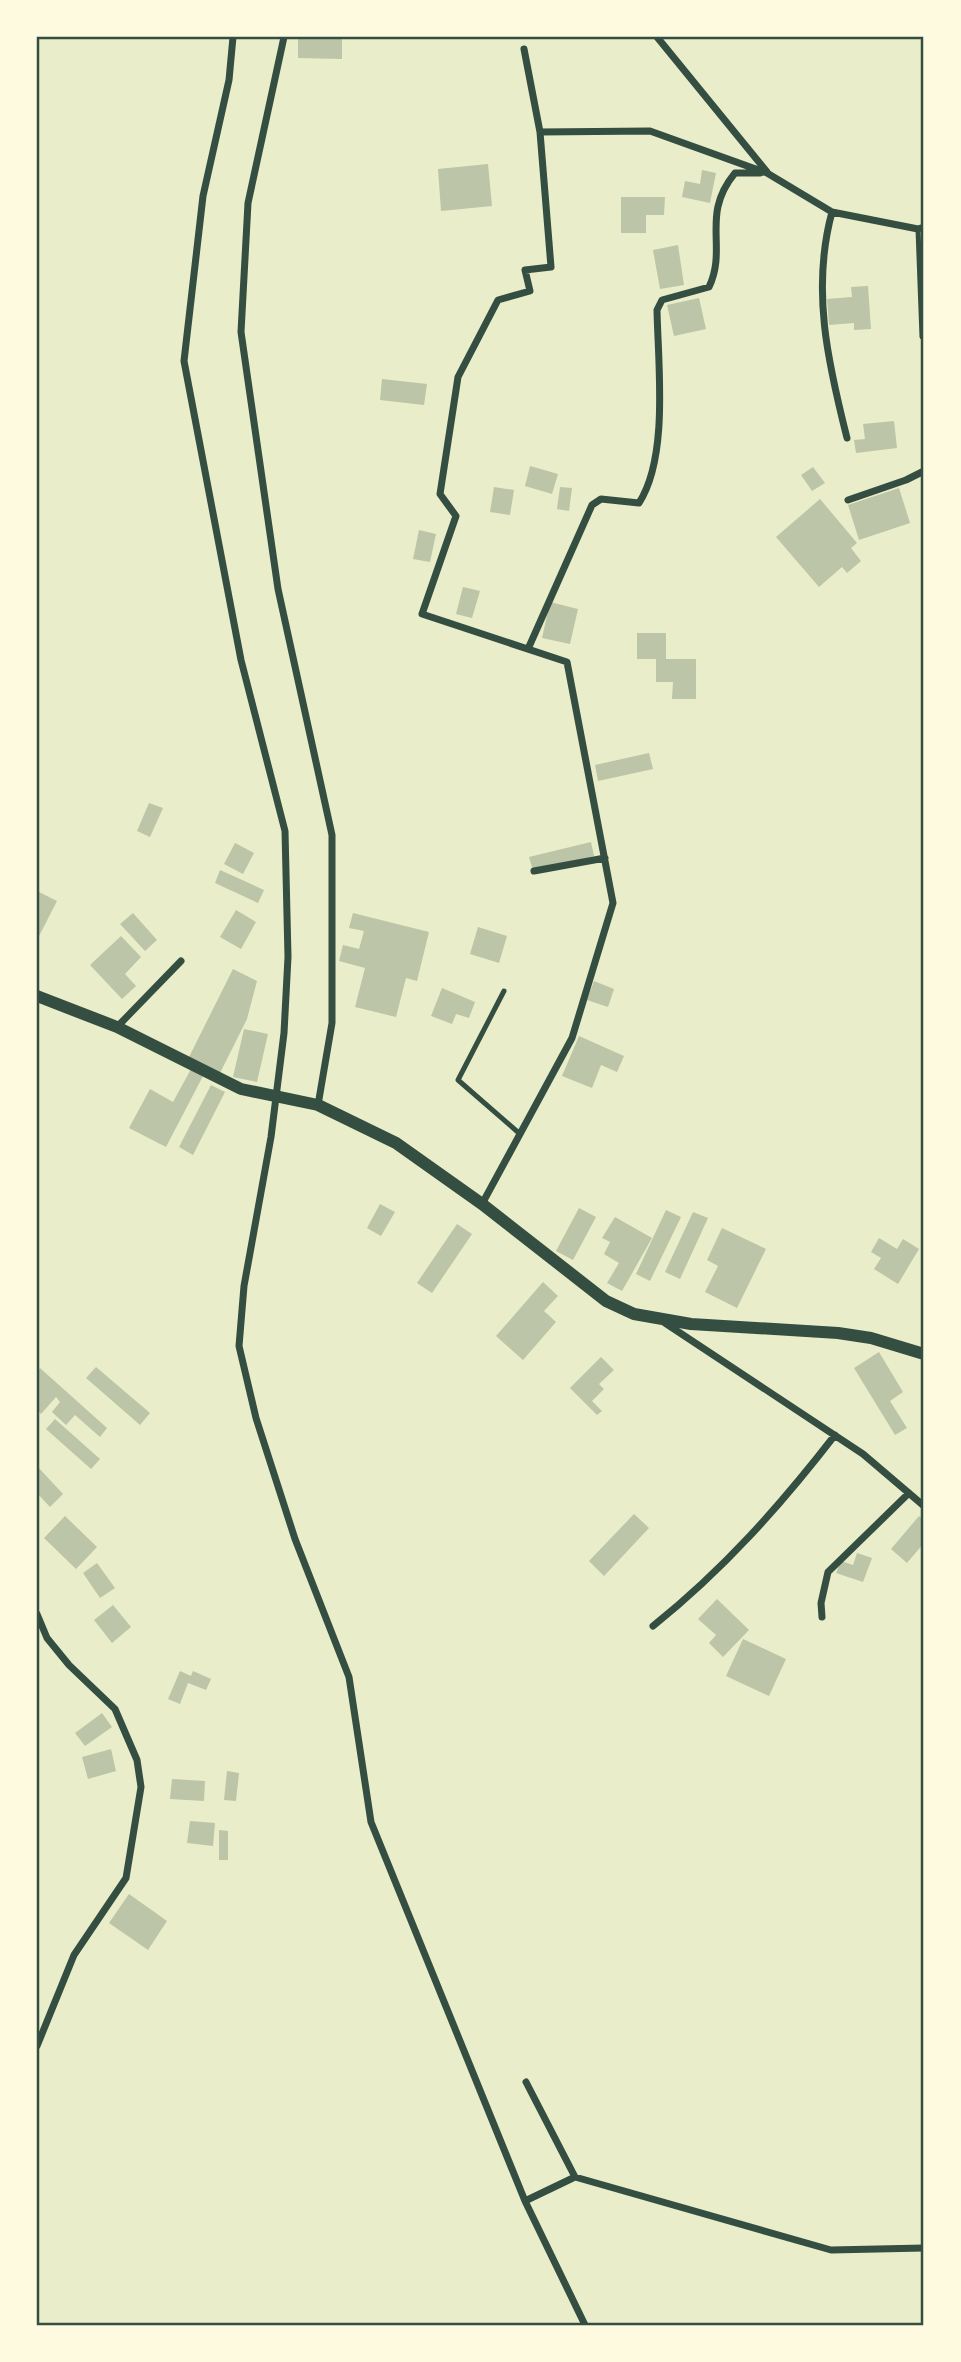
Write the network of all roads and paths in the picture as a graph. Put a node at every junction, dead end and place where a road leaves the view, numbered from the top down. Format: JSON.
{"nodes":[{"id":1,"x":233,"y":37,"type":"edge"},
{"id":2,"x":284,"y":37,"type":"edge"},
{"id":3,"x":657,"y":37,"type":"edge"},
{"id":4,"x":524,"y":49,"type":"dead end"},
{"id":5,"x":540,"y":132,"type":"junction"},
{"id":6,"x":767,"y":173,"type":"junction"},
{"id":7,"x":832,"y":212,"type":"junction"},
{"id":8,"x":921,"y":228,"type":"edge"},
{"id":9,"x":922,"y":337,"type":"dead end"},
{"id":10,"x":847,"y":438,"type":"dead end"},
{"id":11,"x":924,"y":471,"type":"edge"},
{"id":12,"x":848,"y":500,"type":"dead end"},
{"id":13,"x":528,"y":649,"type":"junction"},
{"id":14,"x":605,"y":858,"type":"junction"},
{"id":15,"x":534,"y":871,"type":"dead end"},
{"id":16,"x":181,"y":961,"type":"dead end"},
{"id":17,"x":504,"y":992,"type":"dead end"},
{"id":18,"x":37,"y":996,"type":"edge"},
{"id":19,"x":117,"y":1027,"type":"junction"},
{"id":20,"x":281,"y":1099,"type":"junction"},
{"id":21,"x":312,"y":1104,"type":"junction"},
{"id":22,"x":520,"y":1133,"type":"junction"},
{"id":23,"x":482,"y":1204,"type":"junction"},
{"id":24,"x":660,"y":1320,"type":"junction"},
{"id":25,"x":924,"y":1354,"type":"edge"},
{"id":26,"x":835,"y":1435,"type":"junction"},
{"id":27,"x":909,"y":1493,"type":"junction"},
{"id":28,"x":924,"y":1506,"type":"edge"},
{"id":29,"x":37,"y":1614,"type":"edge"},
{"id":30,"x":822,"y":1617,"type":"dead end"},
{"id":31,"x":653,"y":1626,"type":"dead end"},
{"id":32,"x":37,"y":2046,"type":"edge"},
{"id":33,"x":526,"y":2082,"type":"dead end"},
{"id":34,"x":575,"y":2177,"type":"junction"},
{"id":35,"x":525,"y":2201,"type":"junction"},
{"id":36,"x":924,"y":2248,"type":"edge"},
{"id":37,"x":585,"y":2325,"type":"edge"}],
"edges":[{"from":1,"to":20,"type":"street"},
{"from":2,"to":21,"type":"street"},
{"from":3,"to":6,"type":"street"},
{"from":4,"to":5,"type":"street"},
{"from":5,"to":6,"type":"street"},
{"from":5,"to":13,"type":"street"},
{"from":6,"to":7,"type":"street"},
{"from":6,"to":13,"type":"street"},
{"from":7,"to":8,"type":"street"},
{"from":7,"to":10,"type":"street"},
{"from":8,"to":9,"type":"lane"},
{"from":11,"to":12,"type":"street"},
{"from":13,"to":14,"type":"street"},
{"from":14,"to":15,"type":"street"},
{"from":14,"to":22,"type":"street"},
{"from":16,"to":19,"type":"street"},
{"from":17,"to":22,"type":"lane"},
{"from":18,"to":19,"type":"street"},
{"from":19,"to":20,"type":"street"},
{"from":20,"to":21,"type":"street"},
{"from":20,"to":35,"type":"street"},
{"from":21,"to":23,"type":"street"},
{"from":22,"to":23,"type":"street"},
{"from":23,"to":24,"type":"street"},
{"from":24,"to":25,"type":"street"},
{"from":24,"to":26,"type":"street"},
{"from":26,"to":27,"type":"street"},
{"from":26,"to":31,"type":"street"},
{"from":27,"to":28,"type":"street"},
{"from":27,"to":30,"type":"street"},
{"from":29,"to":32,"type":"street"},
{"from":33,"to":34,"type":"street"},
{"from":34,"to":35,"type":"street"},
{"from":34,"to":36,"type":"street"},
{"from":35,"to":37,"type":"street"}]}
